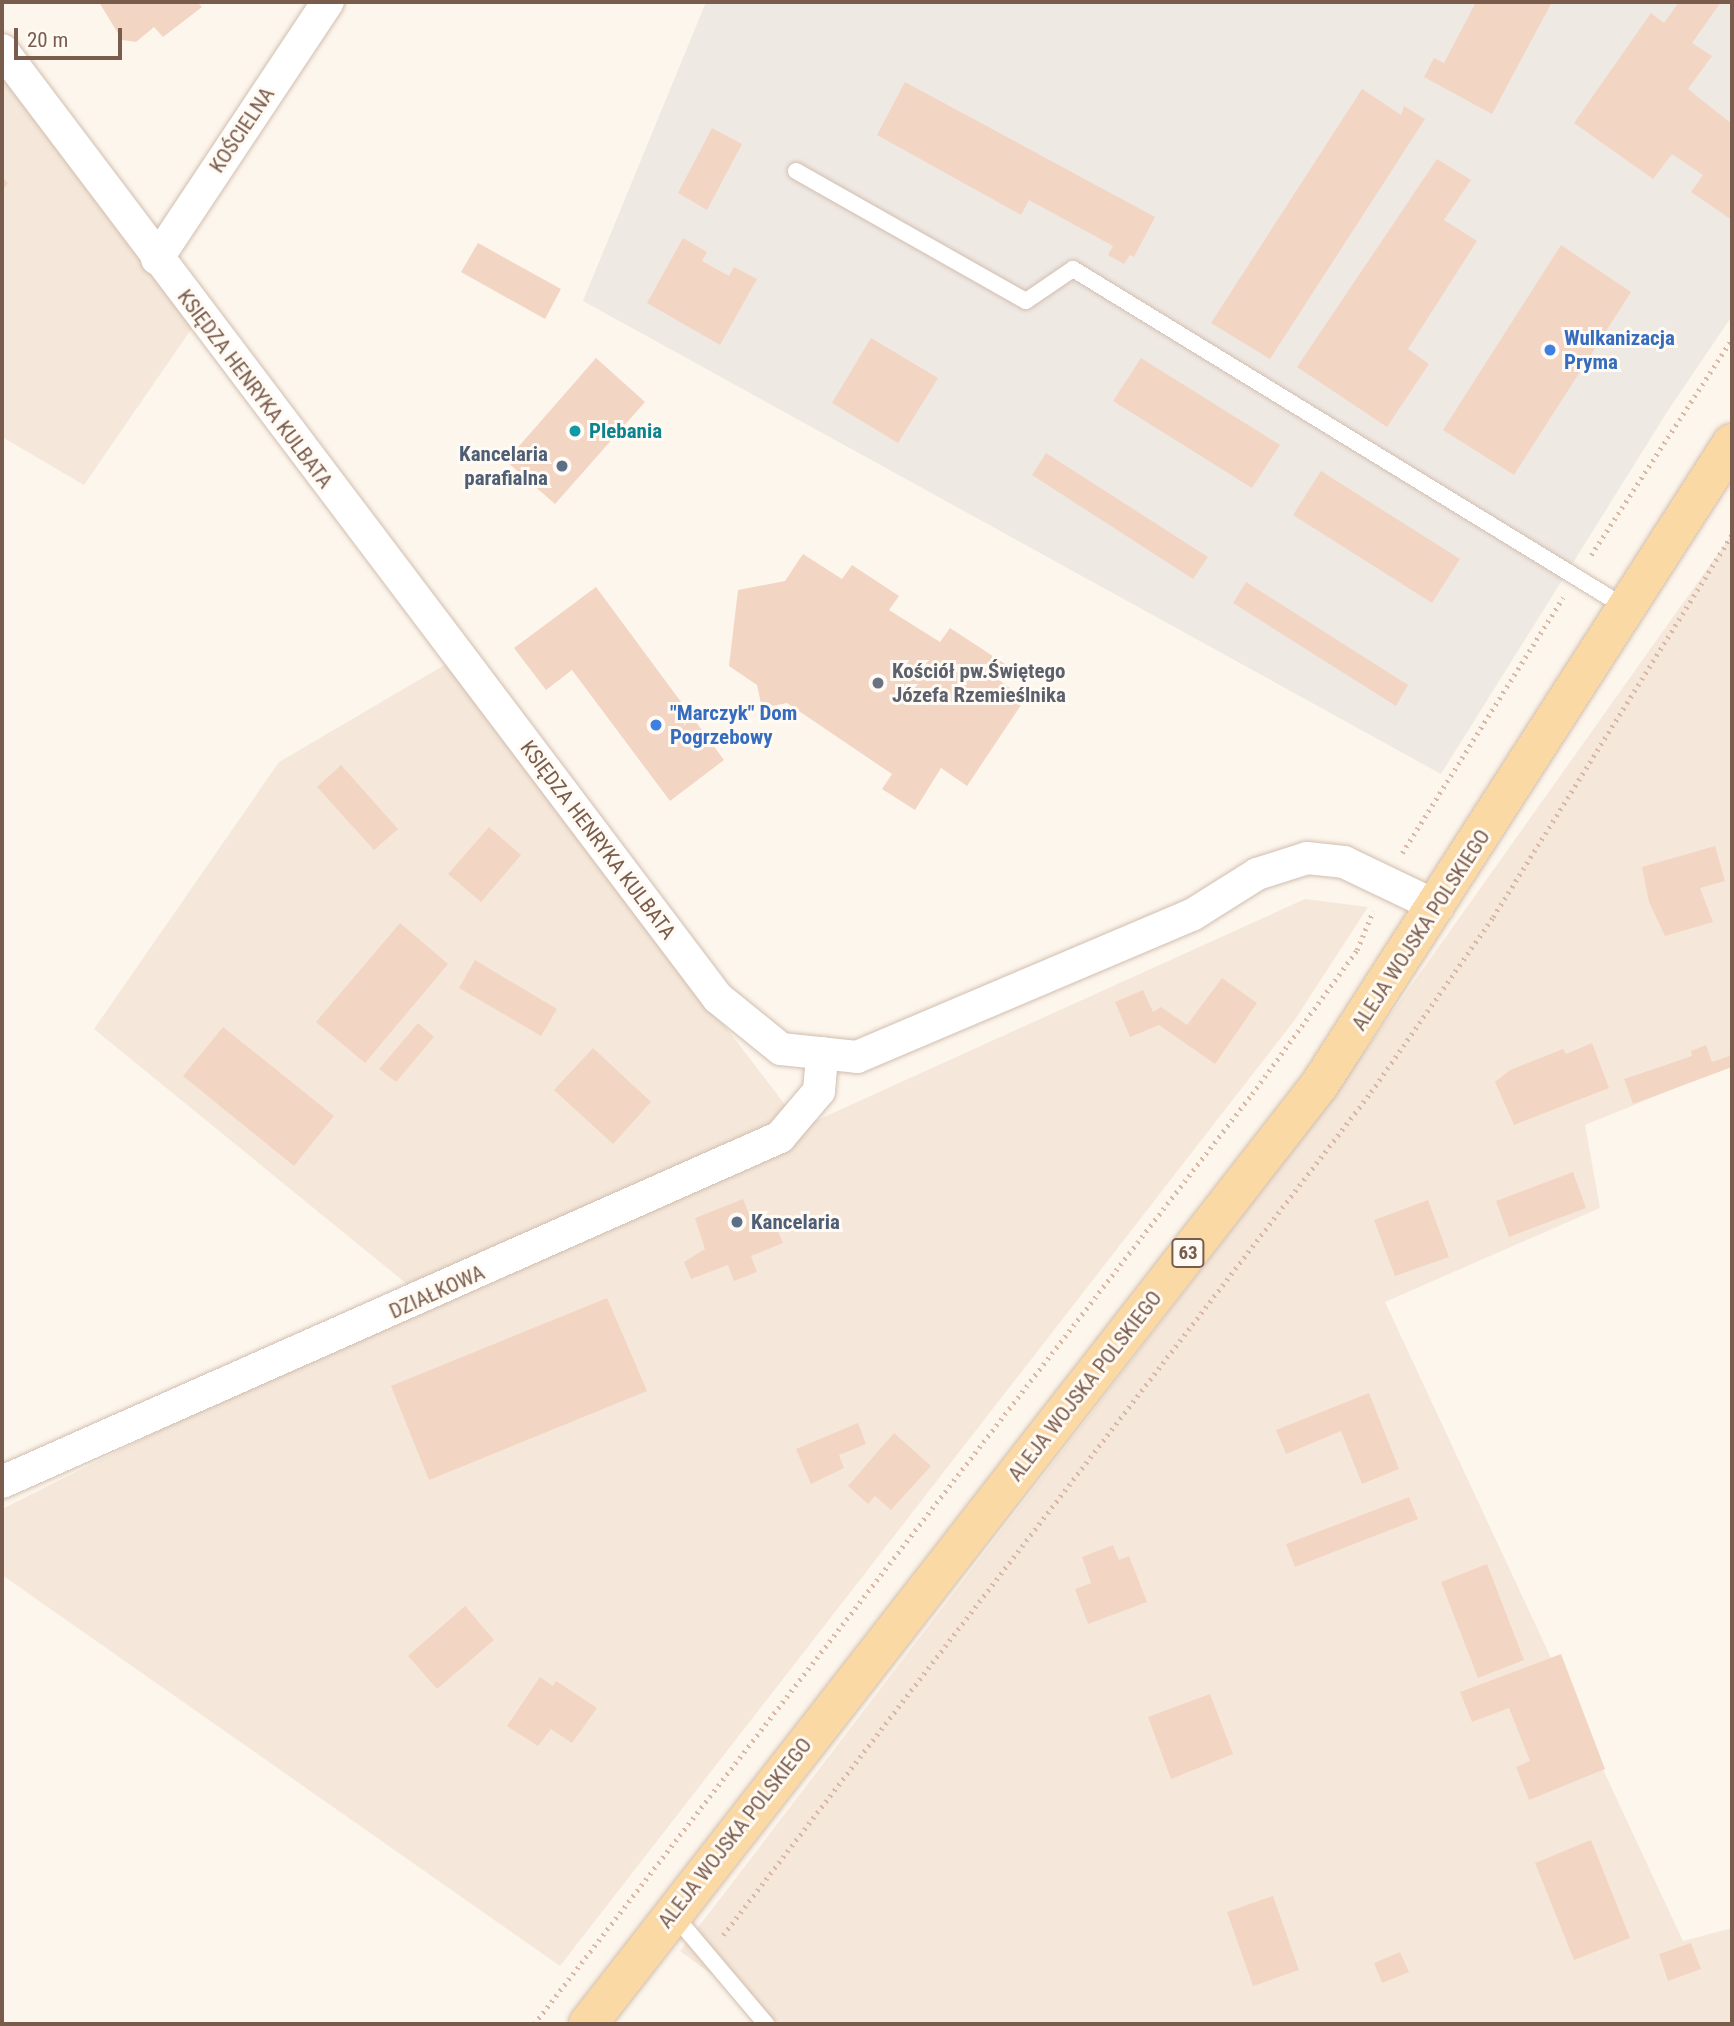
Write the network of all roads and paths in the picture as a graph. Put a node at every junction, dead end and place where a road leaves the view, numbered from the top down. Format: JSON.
{"nodes":[{"id":1,"x":328,"y":2,"type":"edge"},
{"id":2,"x":2,"y":50,"type":"edge"},
{"id":3,"x":796,"y":171,"type":"dead end"},
{"id":4,"x":157,"y":259,"type":"junction"},
{"id":5,"x":1732,"y":339,"type":"edge"},
{"id":6,"x":1732,"y":443,"type":"edge"},
{"id":7,"x":1732,"y":534,"type":"edge"},
{"id":8,"x":1577,"y":576,"type":"junction"},
{"id":9,"x":1625,"y":607,"type":"junction"},
{"id":10,"x":1386,"y":879,"type":"junction"},
{"id":11,"x":1438,"y":907,"type":"junction"},
{"id":12,"x":822,"y":1053,"type":"junction"},
{"id":13,"x":2,"y":1482,"type":"edge"},
{"id":14,"x":673,"y":1913,"type":"junction"},
{"id":15,"x":708,"y":1955,"type":"junction"},
{"id":16,"x":534,"y":2024,"type":"edge"},
{"id":17,"x":588,"y":2024,"type":"edge"},
{"id":18,"x":766,"y":2024,"type":"edge"}],
"edges":[{"from":1,"to":4,"type":"street","name":"KOŚCIELNA"},
{"from":2,"to":4,"type":"street","name":"KSIĘDZA HENRYKA KULBATA"},
{"from":3,"to":8,"type":"lane"},
{"from":4,"to":12,"type":"street","name":"KSIĘDZA HENRYKA KULBATA"},
{"from":5,"to":8,"type":"path"},
{"from":6,"to":9,"type":"main road","name":"ALEJA WOJSKA POLSKIEGO","number":"63"},
{"from":7,"to":15,"type":"path"},
{"from":8,"to":9,"type":"lane"},
{"from":8,"to":10,"type":"path"},
{"from":9,"to":11,"type":"main road","name":"ALEJA WOJSKA POLSKIEGO","number":"63"},
{"from":10,"to":11,"type":"street","name":"KSIĘDZA HENRYKA KULBATA"},
{"from":10,"to":12,"type":"street","name":"KSIĘDZA HENRYKA KULBATA"},
{"from":10,"to":16,"type":"path"},
{"from":11,"to":14,"type":"main road","name":"ALEJA WOJSKA POLSKIEGO","number":"63"},
{"from":12,"to":13,"type":"street","name":"DZIAŁKOWA"},
{"from":14,"to":15,"type":"lane"},
{"from":14,"to":17,"type":"main road","name":"ALEJA WOJSKA POLSKIEGO","number":"63"},
{"from":15,"to":18,"type":"lane"}]}
